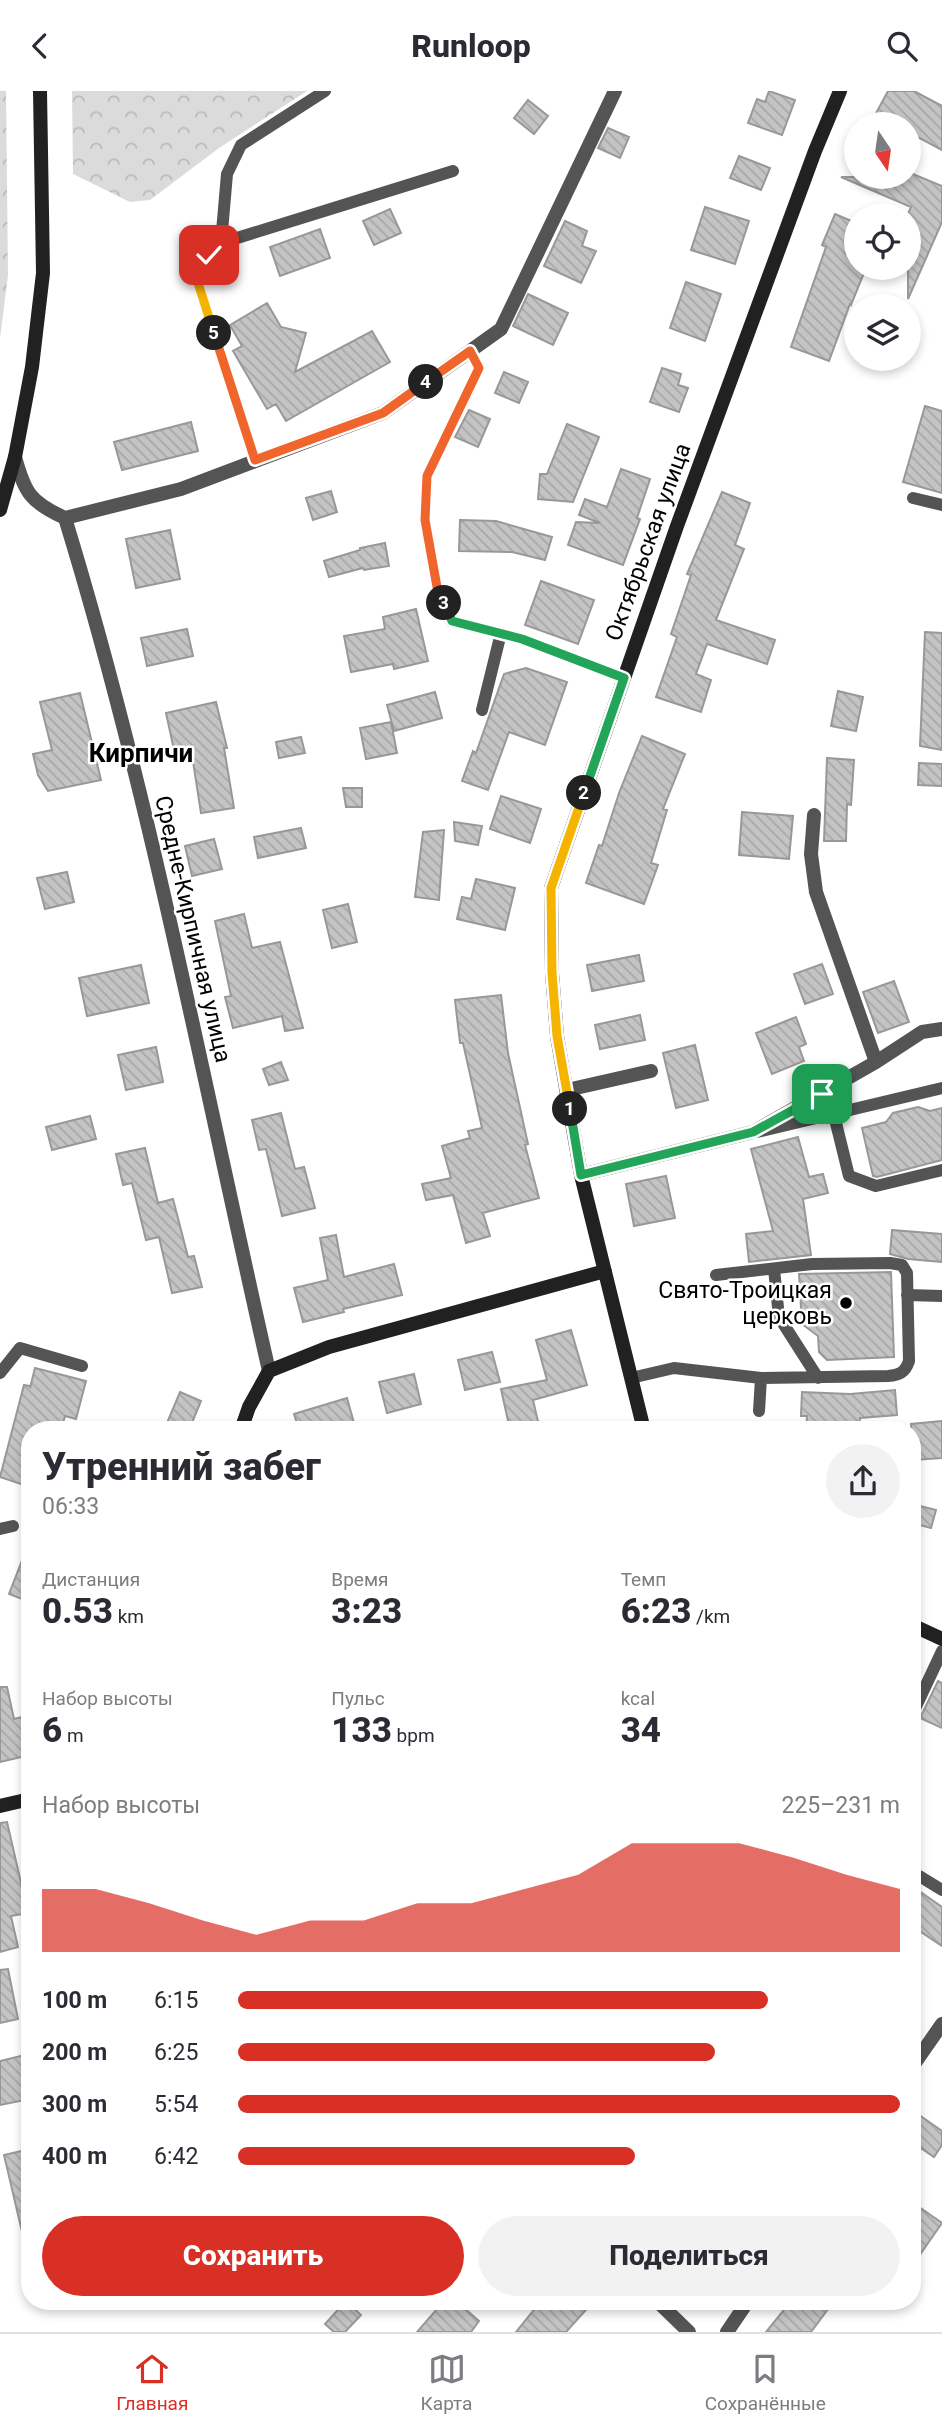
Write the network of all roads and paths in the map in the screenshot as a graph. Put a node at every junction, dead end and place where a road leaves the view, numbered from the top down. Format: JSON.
{"nodes":[{"id":1,"x":40,"y":91,"type":"edge"},
{"id":2,"x":325,"y":91,"type":"edge"},
{"id":3,"x":615,"y":91,"type":"edge"},
{"id":4,"x":840,"y":91,"type":"edge"},
{"id":5,"x":453,"y":171,"type":"dead end"},
{"id":6,"x":221,"y":243,"type":"junction"},
{"id":7,"x":470,"y":351,"type":"junction"},
{"id":8,"x":15,"y":457,"type":"junction"},
{"id":9,"x":255,"y":460,"type":"junction"},
{"id":10,"x":913,"y":498,"type":"dead end"},
{"id":11,"x":942,"y":505,"type":"edge"},
{"id":12,"x":0,"y":510,"type":"edge"},
{"id":13,"x":65,"y":518,"type":"junction"},
{"id":14,"x":501,"y":633,"type":"junction"},
{"id":15,"x":624,"y":678,"type":"junction"},
{"id":16,"x":482,"y":710,"type":"dead end"},
{"id":17,"x":814,"y":815,"type":"dead end"},
{"id":18,"x":942,"y":1029,"type":"edge"},
{"id":19,"x":876,"y":1062,"type":"junction"},
{"id":20,"x":651,"y":1071,"type":"dead end"},
{"id":21,"x":942,"y":1088,"type":"edge"},
{"id":22,"x":567,"y":1090,"type":"junction"},
{"id":23,"x":834,"y":1115,"type":"junction"},
{"id":24,"x":753,"y":1132,"type":"junction"},
{"id":25,"x":942,"y":1170,"type":"edge"},
{"id":26,"x":581,"y":1175,"type":"junction"},
{"id":27,"x":774,"y":1269,"type":"junction"},
{"id":28,"x":605,"y":1271,"type":"junction"},
{"id":29,"x":716,"y":1275,"type":"dead end"},
{"id":30,"x":907,"y":1295,"type":"junction"},
{"id":31,"x":942,"y":1296,"type":"edge"},
{"id":32,"x":82,"y":1366,"type":"dead end"},
{"id":33,"x":270,"y":1371,"type":"junction"},
{"id":34,"x":0,"y":1373,"type":"edge"},
{"id":35,"x":631,"y":1378,"type":"junction"},
{"id":36,"x":761,"y":1378,"type":"junction"},
{"id":37,"x":818,"y":1378,"type":"junction"},
{"id":38,"x":759,"y":1411,"type":"dead end"},
{"id":39,"x":244,"y":1421,"type":"edge"},
{"id":40,"x":642,"y":1421,"type":"edge"},
{"id":41,"x":921,"y":1629,"type":"edge"},
{"id":42,"x":942,"y":1639,"type":"edge"},
{"id":43,"x":942,"y":1651,"type":"edge"},
{"id":44,"x":921,"y":1696,"type":"edge"},
{"id":45,"x":21,"y":1802,"type":"edge"},
{"id":46,"x":0,"y":1806,"type":"edge"},
{"id":47,"x":921,"y":1877,"type":"edge"},
{"id":48,"x":942,"y":1890,"type":"edge"},
{"id":49,"x":942,"y":2024,"type":"edge"},
{"id":50,"x":921,"y":2054,"type":"edge"},
{"id":51,"x":666,"y":2310,"type":"edge"},
{"id":52,"x":742,"y":2310,"type":"edge"},
{"id":53,"x":689,"y":2332,"type":"edge"},
{"id":54,"x":727,"y":2332,"type":"edge"}],
"edges":[{"from":1,"to":8,"type":"street"},
{"from":2,"to":6,"type":"lane"},
{"from":3,"to":7,"type":"street"},
{"from":4,"to":15,"type":"street","name":"Октябрьская улица"},
{"from":5,"to":6,"type":"lane"},
{"from":6,"to":9,"type":"lane"},
{"from":7,"to":9,"type":"street"},
{"from":7,"to":14,"type":"lane"},
{"from":8,"to":12,"type":"street"},
{"from":8,"to":13,"type":"street"},
{"from":9,"to":13,"type":"street"},
{"from":10,"to":11,"type":"lane"},
{"from":13,"to":33,"type":"street","name":"Средне-Кирпичная улица"},
{"from":14,"to":15,"type":"lane"},
{"from":14,"to":16,"type":"lane"},
{"from":15,"to":22,"type":"street","name":"Октябрьская улица"},
{"from":17,"to":19,"type":"street"},
{"from":18,"to":19,"type":"street"},
{"from":19,"to":24,"type":"street"},
{"from":20,"to":22,"type":"street"},
{"from":21,"to":23,"type":"lane"},
{"from":22,"to":26,"type":"street","name":"Октябрьская улица"},
{"from":23,"to":24,"type":"lane"},
{"from":23,"to":25,"type":"lane"},
{"from":24,"to":26,"type":"street"},
{"from":26,"to":28,"type":"street","name":"Октябрьская улица"},
{"from":27,"to":29,"type":"lane"},
{"from":27,"to":30,"type":"lane"},
{"from":27,"to":37,"type":"lane"},
{"from":28,"to":33,"type":"street"},
{"from":28,"to":35,"type":"street","name":"Октябрьская улица"},
{"from":30,"to":31,"type":"lane"},
{"from":30,"to":37,"type":"lane"},
{"from":32,"to":34,"type":"lane"},
{"from":33,"to":39,"type":"street"},
{"from":35,"to":36,"type":"lane"},
{"from":35,"to":40,"type":"street","name":"Октябрьская улица"},
{"from":36,"to":37,"type":"lane"},
{"from":36,"to":38,"type":"lane"},
{"from":41,"to":42,"type":"street"},
{"from":43,"to":44,"type":"lane"},
{"from":45,"to":46,"type":"street"},
{"from":47,"to":48,"type":"lane"},
{"from":49,"to":50,"type":"street"},
{"from":51,"to":53,"type":"street"},
{"from":52,"to":54,"type":"street"}]}
